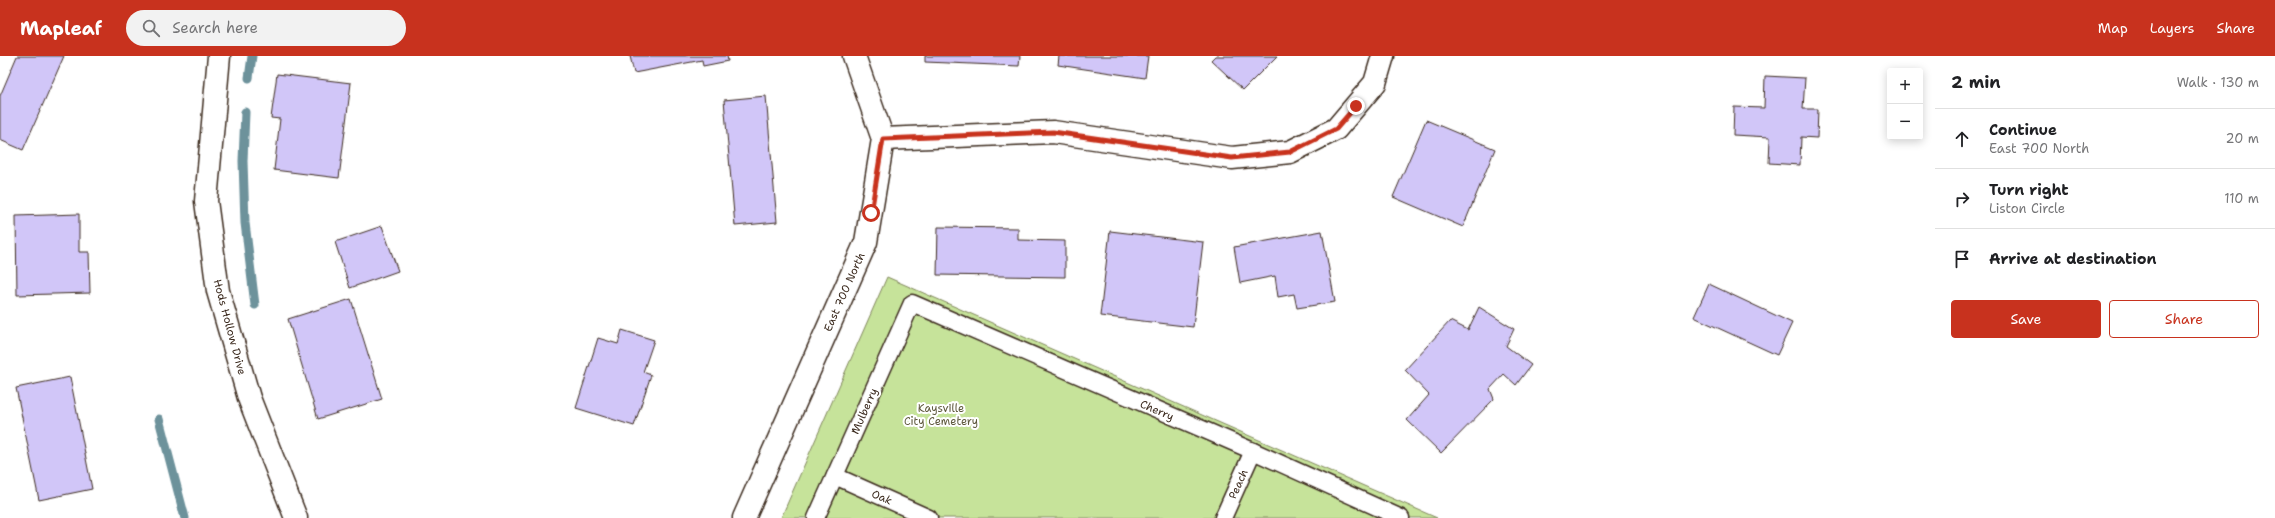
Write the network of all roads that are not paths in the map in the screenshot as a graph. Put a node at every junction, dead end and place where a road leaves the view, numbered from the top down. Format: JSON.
{"nodes":[{"id":1,"x":219,"y":56,"type":"edge"},
{"id":2,"x":854,"y":56,"type":"edge"},
{"id":3,"x":1383,"y":56,"type":"edge"},
{"id":4,"x":883,"y":139,"type":"junction"},
{"id":5,"x":912,"y":303,"type":"joint"},
{"id":6,"x":1253,"y":451,"type":"junction"},
{"id":7,"x":835,"y":476,"type":"junction"},
{"id":8,"x":296,"y":518,"type":"edge"},
{"id":9,"x":744,"y":518,"type":"edge"},
{"id":10,"x":816,"y":518,"type":"edge"},
{"id":11,"x":929,"y":518,"type":"edge"},
{"id":12,"x":1223,"y":518,"type":"edge"},
{"id":13,"x":1401,"y":518,"type":"edge"}],
"edges":[{"from":1,"to":8,"type":"street","name":"Hods Hollow Drive"},
{"from":2,"to":4,"type":"street","name":"East 700 North"},
{"from":3,"to":4,"type":"street"},
{"from":4,"to":9,"type":"street","name":"East 700 North"},
{"from":5,"to":6,"type":"lane","name":"Cherry"},
{"from":5,"to":7,"type":"lane","name":"Mulberry"},
{"from":6,"to":12,"type":"lane","name":"Peach"},
{"from":6,"to":13,"type":"lane","name":"Cherry"},
{"from":7,"to":10,"type":"lane","name":"Mulberry"},
{"from":7,"to":11,"type":"lane","name":"Oak"}]}
